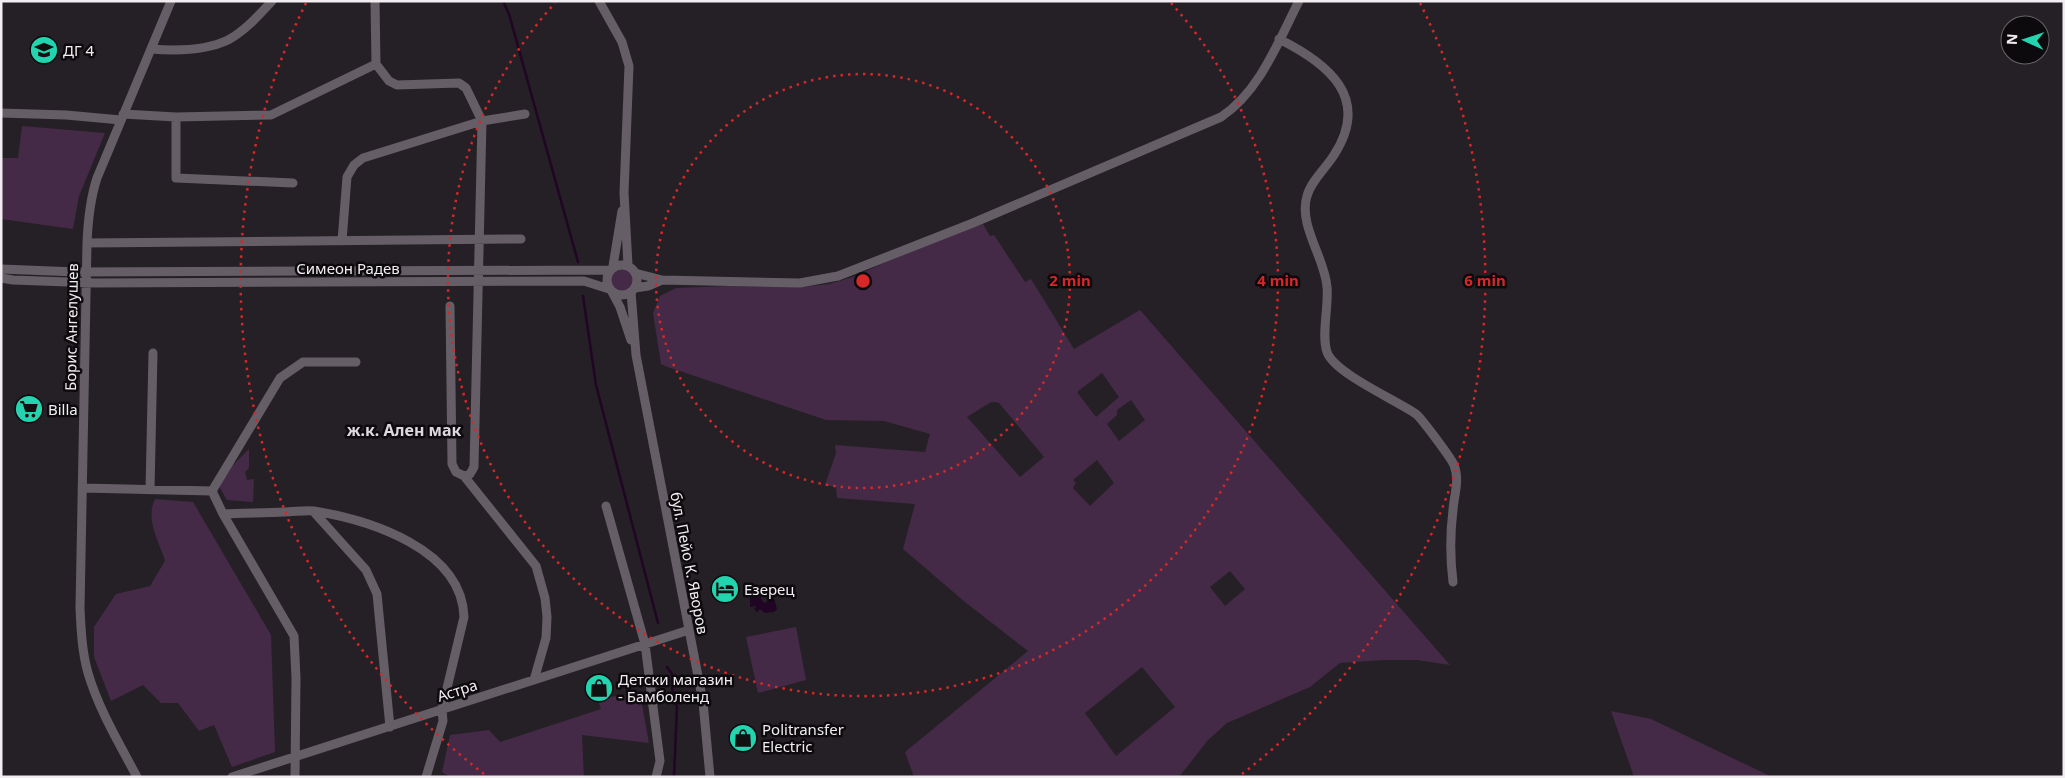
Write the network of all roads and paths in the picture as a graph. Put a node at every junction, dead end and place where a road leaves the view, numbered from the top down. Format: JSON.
{"nodes":[{"id":1,"x":171,"y":1,"type":"edge"},
{"id":2,"x":272,"y":1,"type":"edge"},
{"id":3,"x":375,"y":1,"type":"edge"},
{"id":4,"x":599,"y":1,"type":"edge"},
{"id":5,"x":1299,"y":1,"type":"edge"},
{"id":6,"x":1279,"y":39,"type":"junction"},
{"id":7,"x":151,"y":49,"type":"junction"},
{"id":8,"x":376,"y":64,"type":"junction"},
{"id":9,"x":1,"y":113,"type":"edge"},
{"id":10,"x":525,"y":114,"type":"dead end"},
{"id":11,"x":122,"y":117,"type":"junction"},
{"id":12,"x":176,"y":117,"type":"junction"},
{"id":13,"x":482,"y":121,"type":"junction"},
{"id":14,"x":293,"y":183,"type":"dead end"},
{"id":15,"x":624,"y":193,"type":"junction"},
{"id":16,"x":521,"y":239,"type":"dead end"},
{"id":17,"x":478,"y":240,"type":"junction"},
{"id":18,"x":342,"y":241,"type":"junction"},
{"id":19,"x":87,"y":243,"type":"junction"},
{"id":20,"x":628,"y":265,"type":"junction"},
{"id":21,"x":611,"y":268,"type":"junction"},
{"id":22,"x":1,"y":269,"type":"edge"},
{"id":23,"x":478,"y":271,"type":"junction"},
{"id":24,"x":86,"y":272,"type":"junction"},
{"id":25,"x":636,"y":273,"type":"junction"},
{"id":26,"x":1,"y":278,"type":"edge"},
{"id":27,"x":662,"y":280,"type":"junction"},
{"id":28,"x":478,"y":281,"type":"junction"},
{"id":29,"x":86,"y":283,"type":"junction"},
{"id":30,"x":610,"y":290,"type":"junction"},
{"id":31,"x":633,"y":290,"type":"junction"},
{"id":32,"x":450,"y":306,"type":"dead end"},
{"id":33,"x":153,"y":353,"type":"dead end"},
{"id":34,"x":636,"y":355,"type":"junction"},
{"id":35,"x":356,"y":362,"type":"dead end"},
{"id":36,"x":464,"y":476,"type":"junction"},
{"id":37,"x":82,"y":488,"type":"junction"},
{"id":38,"x":150,"y":490,"type":"junction"},
{"id":39,"x":212,"y":491,"type":"junction"},
{"id":40,"x":606,"y":506,"type":"dead end"},
{"id":41,"x":313,"y":511,"type":"junction"},
{"id":42,"x":223,"y":514,"type":"junction"},
{"id":43,"x":1453,"y":582,"type":"dead end"},
{"id":44,"x":689,"y":630,"type":"junction"},
{"id":45,"x":644,"y":644,"type":"junction"},
{"id":46,"x":534,"y":680,"type":"junction"},
{"id":47,"x":442,"y":710,"type":"junction"},
{"id":48,"x":390,"y":727,"type":"junction"},
{"id":49,"x":295,"y":756,"type":"junction"},
{"id":50,"x":137,"y":777,"type":"edge"},
{"id":51,"x":232,"y":777,"type":"edge"},
{"id":52,"x":295,"y":777,"type":"edge"},
{"id":53,"x":426,"y":777,"type":"edge"},
{"id":54,"x":656,"y":777,"type":"edge"},
{"id":55,"x":710,"y":777,"type":"edge"}],
"edges":[{"from":1,"to":7,"type":"street","name":"Борис Ангелушев"},
{"from":2,"to":7,"type":"street"},
{"from":3,"to":8,"type":"street"},
{"from":4,"to":15,"type":"street"},
{"from":5,"to":6,"type":"street"},
{"from":6,"to":27,"type":"street"},
{"from":6,"to":43,"type":"street"},
{"from":7,"to":11,"type":"street","name":"Борис Ангелушев"},
{"from":8,"to":12,"type":"street"},
{"from":8,"to":13,"type":"street"},
{"from":9,"to":11,"type":"street"},
{"from":10,"to":13,"type":"street"},
{"from":11,"to":12,"type":"street"},
{"from":11,"to":19,"type":"street","name":"Борис Ангелушев"},
{"from":12,"to":14,"type":"street"},
{"from":13,"to":17,"type":"street"},
{"from":13,"to":18,"type":"street"},
{"from":15,"to":20,"type":"street"},
{"from":15,"to":21,"type":"street"},
{"from":16,"to":17,"type":"street"},
{"from":17,"to":18,"type":"street"},
{"from":17,"to":23,"type":"street"},
{"from":18,"to":19,"type":"street"},
{"from":19,"to":24,"type":"street","name":"Борис Ангелушев"},
{"from":20,"to":21,"type":"street"},
{"from":20,"to":25,"type":"street"},
{"from":21,"to":23,"type":"street","name":"Симеон Радев"},
{"from":21,"to":30,"type":"street"},
{"from":22,"to":24,"type":"street","name":"Симеон Радев"},
{"from":23,"to":24,"type":"street","name":"Симеон Радев"},
{"from":23,"to":28,"type":"street"},
{"from":24,"to":29,"type":"street","name":"Борис Ангелушев"},
{"from":25,"to":27,"type":"street"},
{"from":25,"to":31,"type":"street"},
{"from":26,"to":29,"type":"street","name":"Симеон Радев"},
{"from":27,"to":31,"type":"street"},
{"from":28,"to":29,"type":"street","name":"Симеон Радев"},
{"from":28,"to":30,"type":"street","name":"Симеон Радев"},
{"from":28,"to":36,"type":"street"},
{"from":29,"to":37,"type":"street","name":"Борис Ангелушев"},
{"from":30,"to":31,"type":"street"},
{"from":30,"to":34,"type":"street","name":"бул. Пейо К. Яворов"},
{"from":31,"to":34,"type":"street","name":"бул. Пейо К. Яворов"},
{"from":32,"to":36,"type":"street"},
{"from":33,"to":38,"type":"street"},
{"from":34,"to":44,"type":"street","name":"бул. Пейо К. Яворов"},
{"from":35,"to":39,"type":"street"},
{"from":36,"to":46,"type":"street"},
{"from":37,"to":38,"type":"street"},
{"from":37,"to":50,"type":"street","name":"Борис Ангелушев"},
{"from":38,"to":39,"type":"street"},
{"from":39,"to":42,"type":"street"},
{"from":40,"to":45,"type":"street"},
{"from":41,"to":42,"type":"street"},
{"from":41,"to":47,"type":"street"},
{"from":41,"to":48,"type":"street"},
{"from":42,"to":49,"type":"street"},
{"from":44,"to":45,"type":"street","name":"Астра"},
{"from":44,"to":55,"type":"street","name":"бул. Пейо К. Яворов"},
{"from":45,"to":46,"type":"street","name":"Астра"},
{"from":45,"to":54,"type":"street"},
{"from":46,"to":47,"type":"street","name":"Астра"},
{"from":47,"to":48,"type":"street","name":"Астра"},
{"from":47,"to":53,"type":"street"},
{"from":48,"to":49,"type":"street","name":"Астра"},
{"from":49,"to":51,"type":"street","name":"Астра"},
{"from":49,"to":52,"type":"street"}]}
